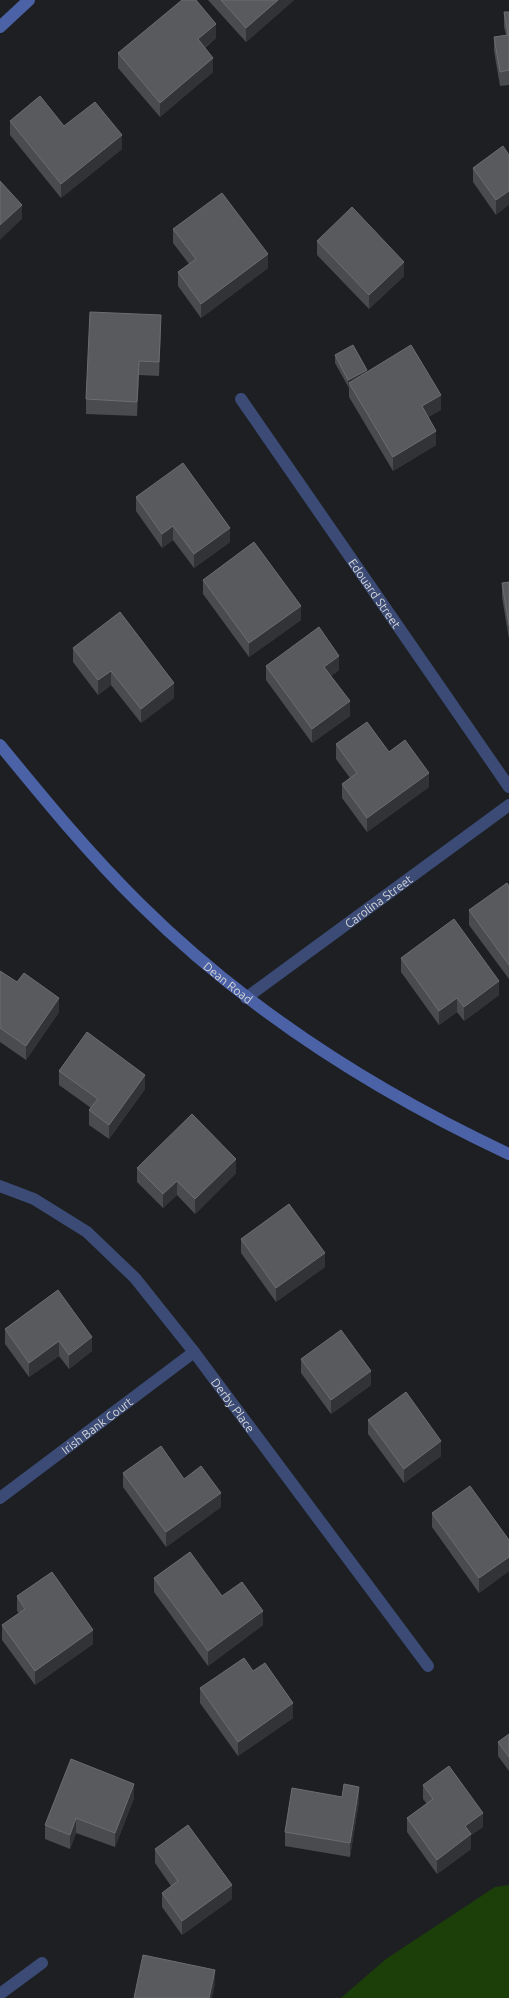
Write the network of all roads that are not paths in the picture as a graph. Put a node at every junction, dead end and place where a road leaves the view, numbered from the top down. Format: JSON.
{"nodes":[{"id":1,"x":29,"y":0,"type":"edge"},
{"id":2,"x":0,"y":27,"type":"edge"},
{"id":3,"x":241,"y":399,"type":"dead end"},
{"id":4,"x":0,"y":745,"type":"edge"},
{"id":5,"x":509,"y":786,"type":"edge"},
{"id":6,"x":509,"y":804,"type":"edge"},
{"id":7,"x":246,"y":998,"type":"junction"},
{"id":8,"x":509,"y":1154,"type":"edge"},
{"id":9,"x":0,"y":1186,"type":"edge"},
{"id":10,"x":194,"y":1352,"type":"junction"},
{"id":11,"x":0,"y":1498,"type":"edge"},
{"id":12,"x":428,"y":1666,"type":"dead end"},
{"id":13,"x":42,"y":1963,"type":"dead end"},
{"id":14,"x":0,"y":1994,"type":"edge"}],
"edges":[{"from":1,"to":2,"type":"main road"},
{"from":3,"to":5,"type":"street","name":"Edouard Street"},
{"from":4,"to":7,"type":"main road","name":"Dean Road"},
{"from":6,"to":7,"type":"street","name":"Carolina Street"},
{"from":7,"to":8,"type":"main road","name":"Dean Road"},
{"from":9,"to":10,"type":"street","name":"Derby Place"},
{"from":10,"to":11,"type":"street","name":"Irish Bank Court"},
{"from":10,"to":12,"type":"street","name":"Derby Place"},
{"from":13,"to":14,"type":"street"}]}
